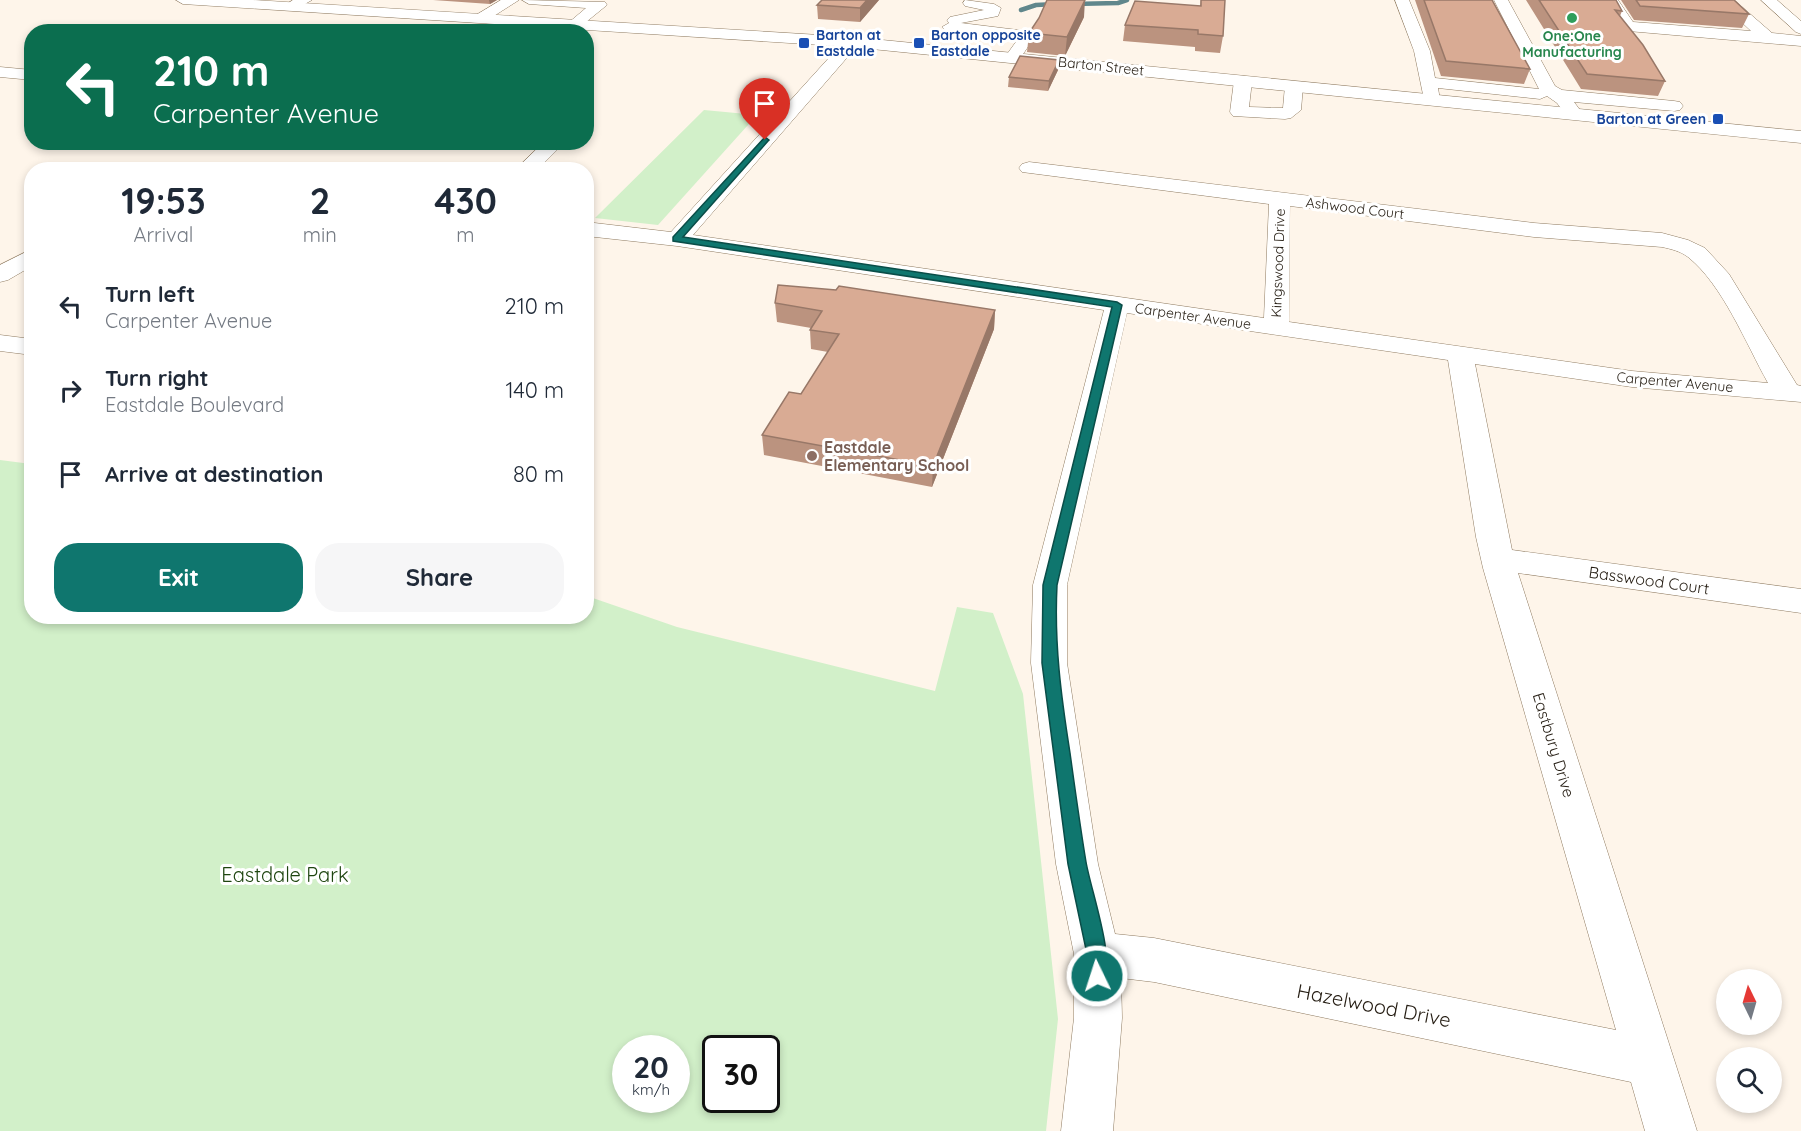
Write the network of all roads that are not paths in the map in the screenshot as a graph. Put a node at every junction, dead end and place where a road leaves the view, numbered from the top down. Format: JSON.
{"nodes":[{"id":1,"x":183,"y":0,"type":"edge"},
{"id":2,"x":512,"y":0,"type":"edge"},
{"id":3,"x":529,"y":0,"type":"edge"},
{"id":4,"x":1402,"y":0,"type":"edge"},
{"id":5,"x":1501,"y":0,"type":"edge"},
{"id":6,"x":1611,"y":0,"type":"edge"},
{"id":7,"x":1725,"y":0,"type":"edge"},
{"id":8,"x":1768,"y":0,"type":"edge"},
{"id":9,"x":971,"y":1,"type":"edge"},
{"id":10,"x":298,"y":3,"type":"edge"},
{"id":11,"x":606,"y":3,"type":"edge"},
{"id":12,"x":481,"y":18,"type":"junction"},
{"id":13,"x":575,"y":24,"type":"joint"},
{"id":14,"x":953,"y":24,"type":"junction"},
{"id":15,"x":594,"y":25,"type":"edge"},
{"id":16,"x":1628,"y":26,"type":"junction"},
{"id":17,"x":1801,"y":29,"type":"edge"},
{"id":18,"x":1767,"y":37,"type":"junction"},
{"id":19,"x":1801,"y":41,"type":"edge"},
{"id":20,"x":852,"y":42,"type":"junction"},
{"id":21,"x":1640,"y":46,"type":"edge"},
{"id":22,"x":928,"y":48,"type":"junction"},
{"id":23,"x":1013,"y":57,"type":"junction"},
{"id":24,"x":0,"y":72,"type":"edge"},
{"id":25,"x":24,"y":74,"type":"edge"},
{"id":26,"x":1243,"y":81,"type":"junction"},
{"id":27,"x":1428,"y":82,"type":"junction"},
{"id":28,"x":1294,"y":86,"type":"junction"},
{"id":29,"x":1663,"y":86,"type":"edge"},
{"id":30,"x":1546,"y":97,"type":"junction"},
{"id":31,"x":1431,"y":99,"type":"junction"},
{"id":32,"x":1674,"y":106,"type":"junction"},
{"id":33,"x":1686,"y":125,"type":"junction"},
{"id":34,"x":1801,"y":137,"type":"edge"},
{"id":35,"x":547,"y":150,"type":"edge"},
{"id":36,"x":534,"y":162,"type":"edge"},
{"id":37,"x":1029,"y":168,"type":"dead end"},
{"id":38,"x":1280,"y":198,"type":"junction"},
{"id":39,"x":594,"y":230,"type":"edge"},
{"id":40,"x":677,"y":239,"type":"junction"},
{"id":41,"x":24,"y":260,"type":"edge"},
{"id":42,"x":0,"y":274,"type":"edge"},
{"id":43,"x":1117,"y":305,"type":"junction"},
{"id":44,"x":1276,"y":328,"type":"junction"},
{"id":45,"x":0,"y":343,"type":"edge"},
{"id":46,"x":24,"y":346,"type":"edge"},
{"id":47,"x":1460,"y":354,"type":"junction"},
{"id":48,"x":1794,"y":393,"type":"edge"},
{"id":49,"x":1498,"y":559,"type":"junction"},
{"id":50,"x":1801,"y":601,"type":"edge"},
{"id":51,"x":1097,"y":954,"type":"junction"},
{"id":52,"x":1650,"y":1061,"type":"junction"},
{"id":53,"x":1087,"y":1131,"type":"edge"},
{"id":54,"x":1671,"y":1131,"type":"edge"}],
"edges":[{"from":1,"to":10,"type":"street","name":"Barton Street"},
{"from":2,"to":12,"type":"street"},
{"from":3,"to":11,"type":"street"},
{"from":4,"to":27,"type":"street"},
{"from":5,"to":30,"type":"street"},
{"from":6,"to":16,"type":"street"},
{"from":7,"to":18,"type":"street"},
{"from":8,"to":17,"type":"street"},
{"from":9,"to":14,"type":"street"},
{"from":9,"to":14,"type":"street"},
{"from":10,"to":12,"type":"street","name":"Barton Street"},
{"from":11,"to":13,"type":"street"},
{"from":12,"to":13,"type":"street","name":"Barton Street"},
{"from":14,"to":22,"type":"street"},
{"from":14,"to":23,"type":"street"},
{"from":15,"to":20,"type":"street","name":"Barton Street"},
{"from":16,"to":18,"type":"street"},
{"from":16,"to":21,"type":"street"},
{"from":18,"to":19,"type":"street"},
{"from":20,"to":22,"type":"street","name":"Barton Street"},
{"from":20,"to":40,"type":"street"},
{"from":22,"to":23,"type":"street","name":"Barton Street"},
{"from":23,"to":26,"type":"street","name":"Barton Street"},
{"from":24,"to":25,"type":"street"},
{"from":26,"to":28,"type":"street","name":"Barton Street"},
{"from":26,"to":28,"type":"street"},
{"from":27,"to":30,"type":"street"},
{"from":27,"to":31,"type":"street"},
{"from":28,"to":31,"type":"street","name":"Barton Street"},
{"from":29,"to":32,"type":"street"},
{"from":30,"to":31,"type":"street","name":"Barton Street"},
{"from":30,"to":32,"type":"street"},
{"from":30,"to":33,"type":"street","name":"Barton Street"},
{"from":32,"to":33,"type":"street"},
{"from":33,"to":34,"type":"street","name":"Barton Street"},
{"from":35,"to":36,"type":"street"},
{"from":37,"to":38,"type":"street","name":"Ashwood Court"},
{"from":38,"to":44,"type":"street","name":"Kingswood Drive"},
{"from":38,"to":48,"type":"street","name":"Ashwood Court"},
{"from":39,"to":40,"type":"street","name":"Carpenter Avenue"},
{"from":40,"to":43,"type":"street","name":"Carpenter Avenue"},
{"from":41,"to":42,"type":"street"},
{"from":43,"to":44,"type":"street","name":"Carpenter Avenue"},
{"from":43,"to":51,"type":"street"},
{"from":44,"to":47,"type":"street","name":"Carpenter Avenue"},
{"from":45,"to":46,"type":"street"},
{"from":47,"to":48,"type":"street","name":"Carpenter Avenue"},
{"from":47,"to":49,"type":"street","name":"Eastbury Drive"},
{"from":49,"to":50,"type":"street","name":"Basswood Court"},
{"from":49,"to":52,"type":"street","name":"Eastbury Drive"},
{"from":51,"to":52,"type":"street","name":"Hazelwood Drive"},
{"from":51,"to":53,"type":"street"},
{"from":52,"to":54,"type":"street","name":"Eastbury Drive"}]}
